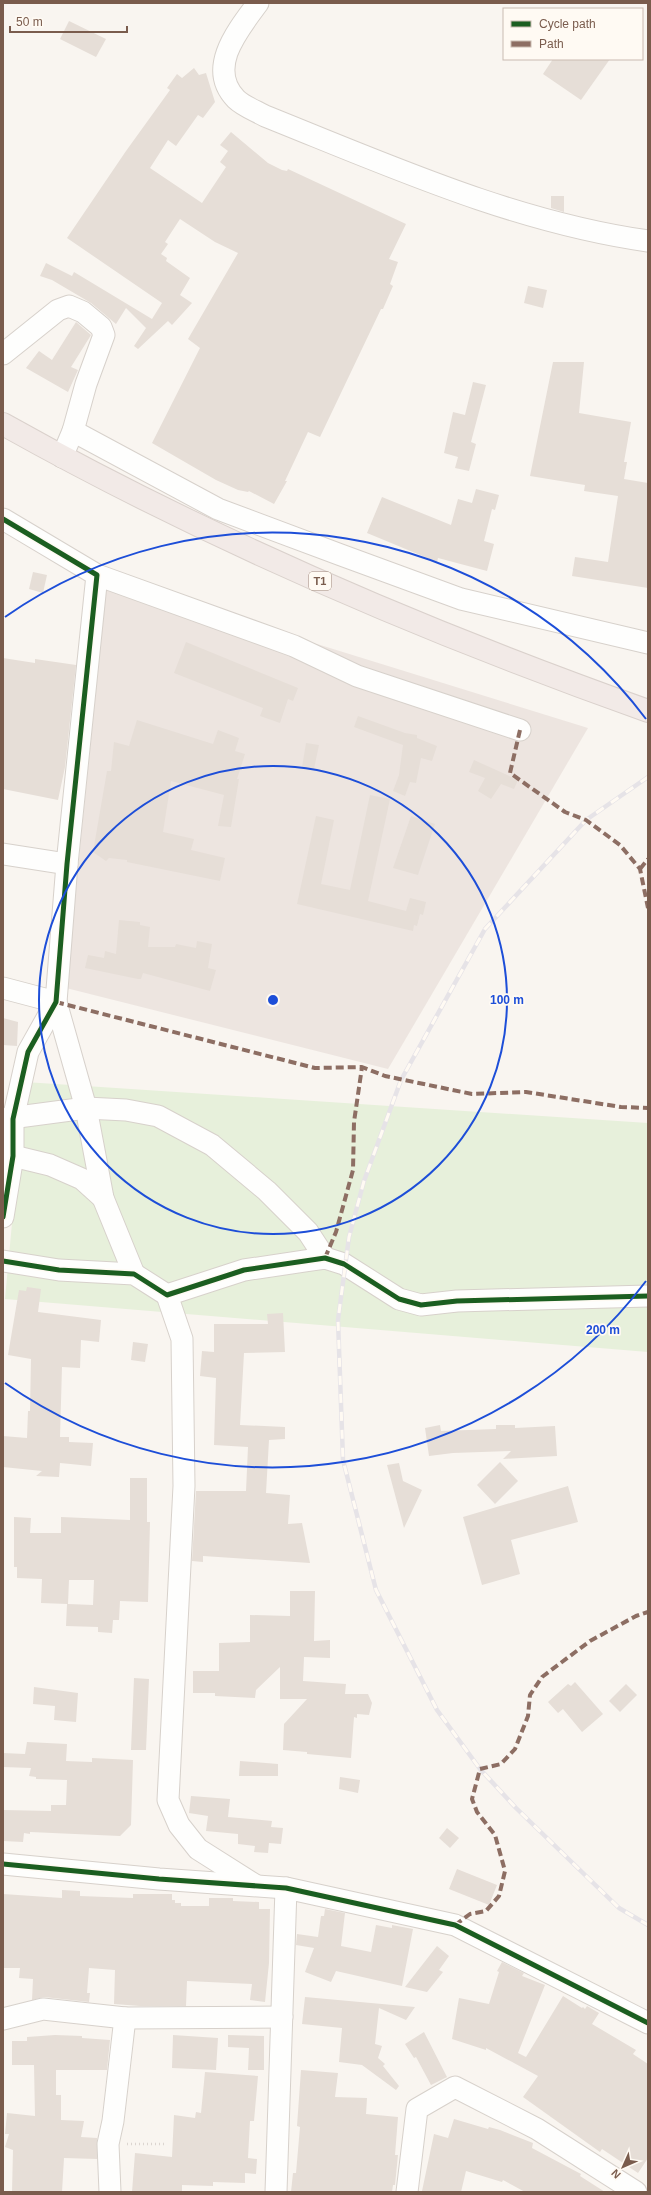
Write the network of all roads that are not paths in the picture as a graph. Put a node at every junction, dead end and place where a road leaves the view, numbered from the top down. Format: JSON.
{"nodes":[{"id":1,"x":258,"y":3,"type":"edge"},
{"id":2,"x":648,"y":241,"type":"edge"},
{"id":3,"x":3,"y":354,"type":"edge"},
{"id":4,"x":3,"y":424,"type":"edge"},
{"id":5,"x":73,"y":431,"type":"junction"},
{"id":6,"x":62,"y":457,"type":"junction"},
{"id":7,"x":3,"y":519,"type":"edge"},
{"id":8,"x":97,"y":575,"type":"junction"},
{"id":9,"x":648,"y":643,"type":"edge"},
{"id":10,"x":648,"y":711,"type":"edge"},
{"id":11,"x":520,"y":730,"type":"dead end"},
{"id":12,"x":3,"y":854,"type":"edge"},
{"id":13,"x":67,"y":864,"type":"junction"},
{"id":14,"x":3,"y":988,"type":"edge"},
{"id":15,"x":56,"y":1002,"type":"junction"},
{"id":16,"x":86,"y":1108,"type":"junction"},
{"id":17,"x":8,"y":1119,"type":"edge"},
{"id":18,"x":13,"y":1156,"type":"junction"},
{"id":19,"x":102,"y":1198,"type":"junction"},
{"id":20,"x":3,"y":1217,"type":"edge"},
{"id":21,"x":325,"y":1258,"type":"junction"},
{"id":22,"x":3,"y":1261,"type":"edge"},
{"id":23,"x":134,"y":1274,"type":"junction"},
{"id":24,"x":167,"y":1295,"type":"junction"},
{"id":25,"x":648,"y":1296,"type":"edge"},
{"id":26,"x":3,"y":1864,"type":"edge"},
{"id":27,"x":257,"y":1886,"type":"junction"},
{"id":28,"x":286,"y":1888,"type":"junction"},
{"id":29,"x":125,"y":2018,"type":"junction"},
{"id":30,"x":282,"y":2018,"type":"junction"},
{"id":31,"x":3,"y":2019,"type":"edge"},
{"id":32,"x":648,"y":2023,"type":"edge"},
{"id":33,"x":630,"y":2190,"type":"edge"},
{"id":34,"x":110,"y":2192,"type":"edge"},
{"id":35,"x":276,"y":2192,"type":"edge"},
{"id":36,"x":407,"y":2192,"type":"edge"}],
"edges":[{"from":1,"to":2,"type":"street"},
{"from":3,"to":5,"type":"street"},
{"from":4,"to":6,"type":"highway","number":"T1"},
{"from":5,"to":6,"type":"street"},
{"from":5,"to":9,"type":"street"},
{"from":6,"to":10,"type":"highway","number":"T1"},
{"from":7,"to":8,"type":"street"},
{"from":8,"to":11,"type":"street"},
{"from":8,"to":13,"type":"street"},
{"from":12,"to":13,"type":"street"},
{"from":13,"to":15,"type":"street"},
{"from":14,"to":15,"type":"street"},
{"from":15,"to":16,"type":"street"},
{"from":15,"to":17,"type":"street"},
{"from":16,"to":17,"type":"street"},
{"from":16,"to":19,"type":"street"},
{"from":16,"to":21,"type":"street"},
{"from":17,"to":18,"type":"street"},
{"from":18,"to":19,"type":"street"},
{"from":18,"to":20,"type":"street"},
{"from":19,"to":23,"type":"street"},
{"from":21,"to":24,"type":"street"},
{"from":21,"to":25,"type":"street"},
{"from":22,"to":23,"type":"street"},
{"from":23,"to":24,"type":"street"},
{"from":24,"to":27,"type":"street"},
{"from":26,"to":27,"type":"street"},
{"from":27,"to":28,"type":"street"},
{"from":28,"to":30,"type":"street"},
{"from":28,"to":32,"type":"street"},
{"from":29,"to":30,"type":"street"},
{"from":29,"to":31,"type":"street"},
{"from":29,"to":34,"type":"street"},
{"from":30,"to":35,"type":"street"},
{"from":33,"to":36,"type":"street"}]}
